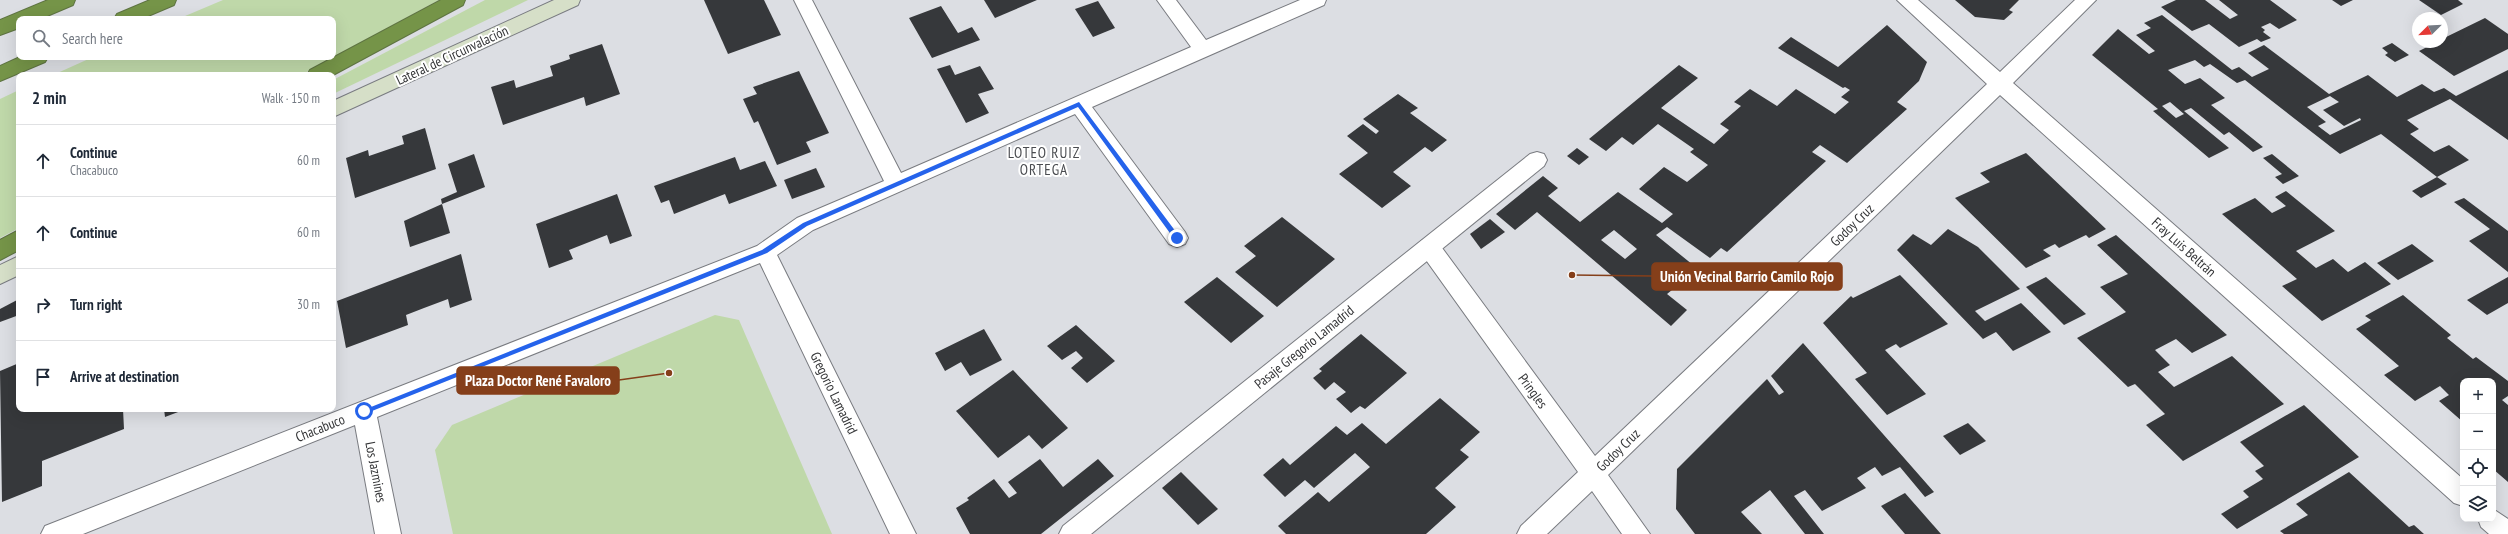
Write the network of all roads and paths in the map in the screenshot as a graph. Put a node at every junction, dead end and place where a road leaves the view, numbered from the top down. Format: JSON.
{"nodes":[{"id":1,"x":66,"y":0,"type":"edge"},
{"id":2,"x":167,"y":0,"type":"edge"},
{"id":3,"x":456,"y":0,"type":"edge"},
{"id":4,"x":571,"y":0,"type":"edge"},
{"id":5,"x":803,"y":0,"type":"edge"},
{"id":6,"x":1166,"y":0,"type":"edge"},
{"id":7,"x":1317,"y":0,"type":"edge"},
{"id":8,"x":1906,"y":0,"type":"edge"},
{"id":9,"x":2088,"y":0,"type":"edge"},
{"id":10,"x":29,"y":16,"type":"edge"},
{"id":11,"x":131,"y":16,"type":"edge"},
{"id":12,"x":16,"y":22,"type":"edge"},
{"id":13,"x":0,"y":28,"type":"edge"},
{"id":14,"x":1203,"y":50,"type":"junction"},
{"id":15,"x":31,"y":60,"type":"edge"},
{"id":16,"x":323,"y":72,"type":"edge"},
{"id":17,"x":0,"y":74,"type":"edge"},
{"id":18,"x":2000,"y":84,"type":"junction"},
{"id":19,"x":1079,"y":104,"type":"junction"},
{"id":20,"x":336,"y":109,"type":"edge"},
{"id":21,"x":1537,"y":160,"type":"dead end"},
{"id":22,"x":896,"y":184,"type":"junction"},
{"id":23,"x":1177,"y":238,"type":"dead end"},
{"id":24,"x":16,"y":242,"type":"edge"},
{"id":25,"x":1429,"y":247,"type":"junction"},
{"id":26,"x":0,"y":251,"type":"edge"},
{"id":27,"x":765,"y":252,"type":"junction"},
{"id":28,"x":16,"y":267,"type":"edge"},
{"id":29,"x":0,"y":275,"type":"edge"},
{"id":30,"x":364,"y":411,"type":"junction"},
{"id":31,"x":1593,"y":474,"type":"junction"},
{"id":32,"x":2460,"y":492,"type":"edge"},
{"id":33,"x":2493,"y":522,"type":"edge"},
{"id":34,"x":54,"y":534,"type":"edge"},
{"id":35,"x":388,"y":534,"type":"edge"},
{"id":36,"x":903,"y":534,"type":"edge"},
{"id":37,"x":1072,"y":534,"type":"edge"},
{"id":38,"x":1530,"y":534,"type":"edge"},
{"id":39,"x":1637,"y":534,"type":"edge"},
{"id":40,"x":2507,"y":534,"type":"edge"}],
"edges":[{"from":1,"to":10,"type":"highway"},
{"from":2,"to":11,"type":"highway"},
{"from":3,"to":16,"type":"highway"},
{"from":4,"to":20,"type":"street","name":"Lateral de Circunvalación"},
{"from":5,"to":22,"type":"street"},
{"from":6,"to":14,"type":"street"},
{"from":7,"to":14,"type":"street","name":"Chacabuco"},
{"from":8,"to":18,"type":"street","name":"Fray Luis Beltrán"},
{"from":9,"to":18,"type":"street","name":"Godoy Cruz"},
{"from":12,"to":13,"type":"highway"},
{"from":14,"to":19,"type":"street","name":"Chacabuco"},
{"from":15,"to":17,"type":"highway"},
{"from":18,"to":31,"type":"street","name":"Godoy Cruz"},
{"from":18,"to":32,"type":"street","name":"Fray Luis Beltrán"},
{"from":19,"to":22,"type":"street","name":"Chacabuco"},
{"from":19,"to":23,"type":"street"},
{"from":21,"to":25,"type":"street","name":"Pasaje Gregorio Lamadrid"},
{"from":22,"to":27,"type":"street","name":"Chacabuco"},
{"from":24,"to":26,"type":"highway"},
{"from":25,"to":31,"type":"street","name":"Pringles"},
{"from":25,"to":37,"type":"street","name":"Pasaje Gregorio Lamadrid"},
{"from":27,"to":30,"type":"street","name":"Chacabuco"},
{"from":27,"to":36,"type":"street","name":"Gregorio Lamadrid"},
{"from":28,"to":29,"type":"street"},
{"from":30,"to":34,"type":"street","name":"Chacabuco"},
{"from":30,"to":35,"type":"street","name":"Los Jazmines"},
{"from":31,"to":38,"type":"street","name":"Godoy Cruz"},
{"from":31,"to":39,"type":"street","name":"Pringles"},
{"from":33,"to":40,"type":"street"}]}
